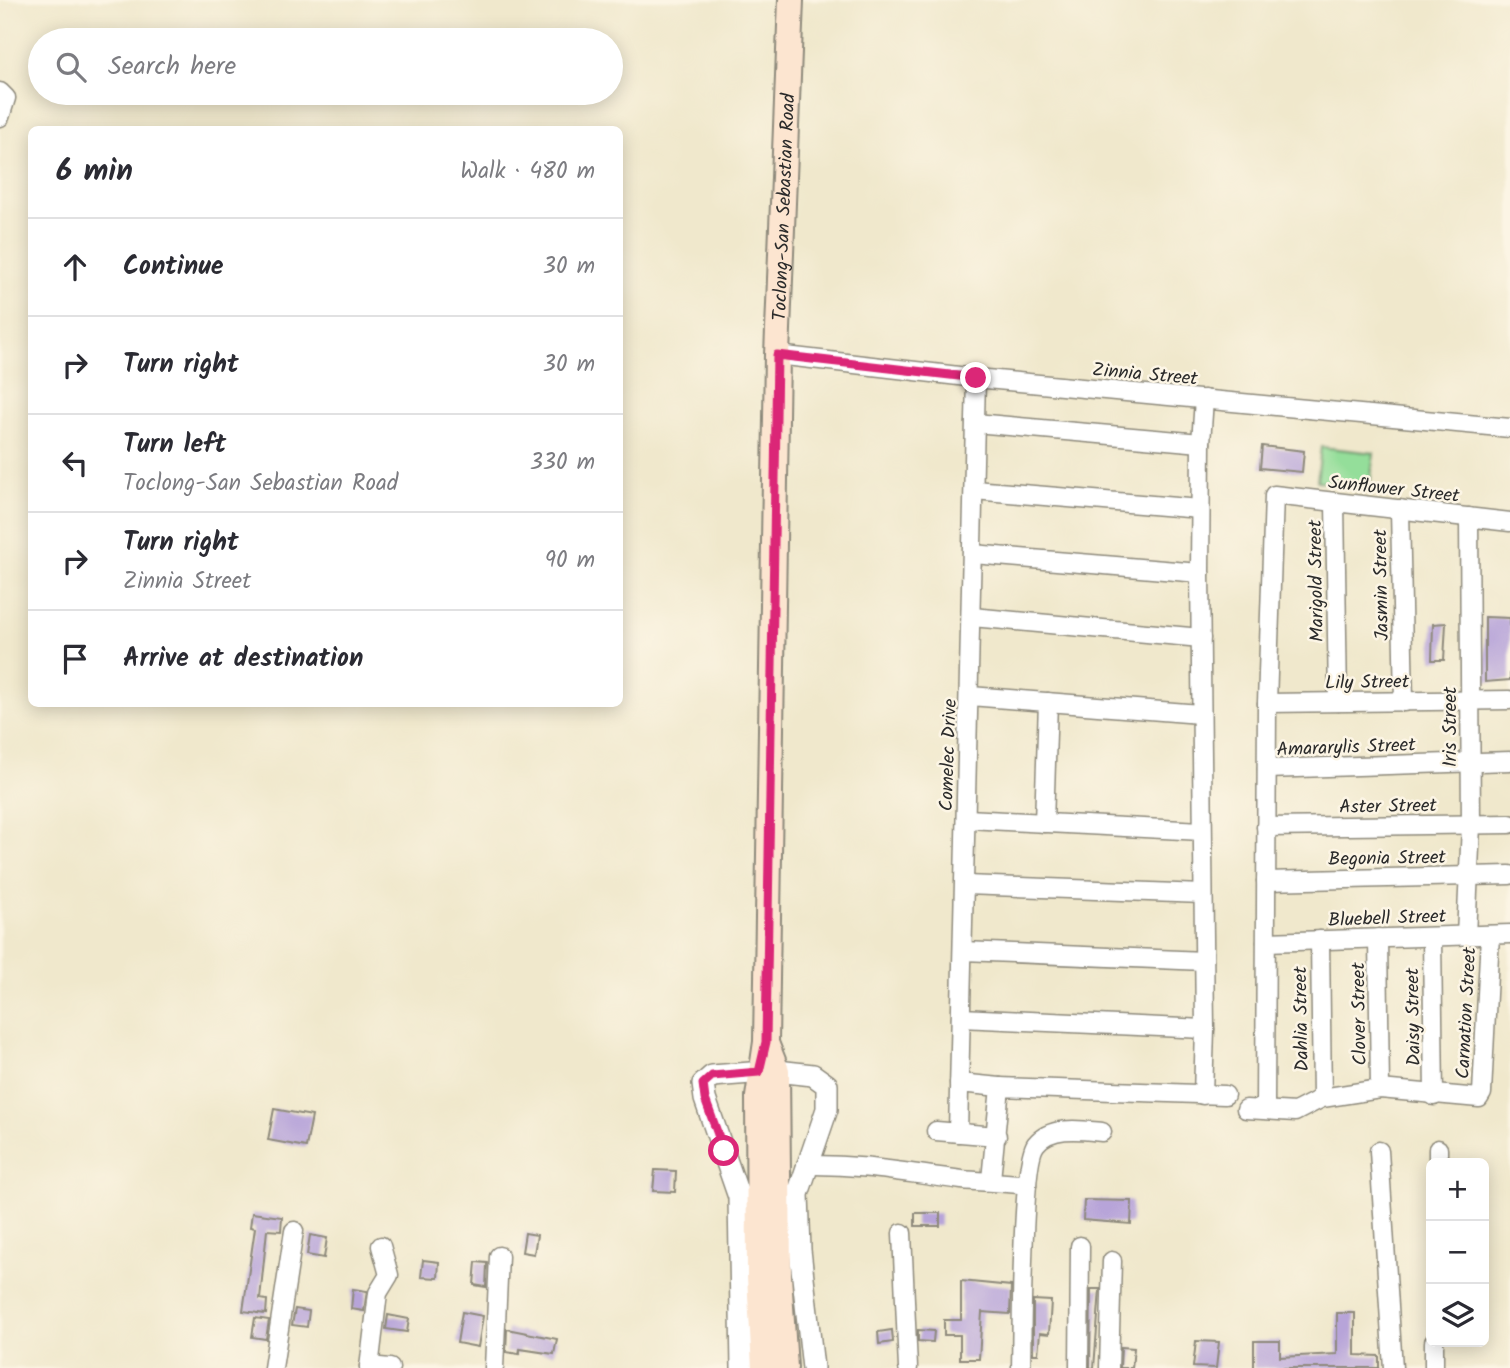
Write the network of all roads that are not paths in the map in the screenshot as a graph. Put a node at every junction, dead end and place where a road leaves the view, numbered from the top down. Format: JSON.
{"nodes":[{"id":1,"x":790,"y":0,"type":"edge"},
{"id":2,"x":0,"y":92,"type":"edge"},
{"id":3,"x":0,"y":117,"type":"edge"},
{"id":4,"x":777,"y":355,"type":"junction"},
{"id":5,"x":976,"y":378,"type":"junction"},
{"id":6,"x":1205,"y":399,"type":"junction"},
{"id":7,"x":975,"y":423,"type":"junction"},
{"id":8,"x":1510,"y":428,"type":"edge"},
{"id":9,"x":1201,"y":443,"type":"junction"},
{"id":10,"x":974,"y":490,"type":"junction"},
{"id":11,"x":1335,"y":502,"type":"junction"},
{"id":12,"x":1200,"y":509,"type":"junction"},
{"id":13,"x":1400,"y":509,"type":"junction"},
{"id":14,"x":1469,"y":517,"type":"junction"},
{"id":15,"x":1510,"y":522,"type":"edge"},
{"id":16,"x":973,"y":554,"type":"junction"},
{"id":17,"x":1200,"y":573,"type":"junction"},
{"id":18,"x":972,"y":617,"type":"junction"},
{"id":19,"x":1201,"y":638,"type":"junction"},
{"id":20,"x":970,"y":696,"type":"junction"},
{"id":21,"x":1510,"y":700,"type":"edge"},
{"id":22,"x":1470,"y":701,"type":"junction"},
{"id":23,"x":1048,"y":702,"type":"junction"},
{"id":24,"x":1338,"y":702,"type":"junction"},
{"id":25,"x":1404,"y":702,"type":"junction"},
{"id":26,"x":1267,"y":703,"type":"junction"},
{"id":27,"x":1200,"y":714,"type":"junction"},
{"id":28,"x":1510,"y":761,"type":"edge"},
{"id":29,"x":1470,"y":763,"type":"junction"},
{"id":30,"x":1267,"y":769,"type":"junction"},
{"id":31,"x":967,"y":819,"type":"junction"},
{"id":32,"x":1044,"y":823,"type":"junction"},
{"id":33,"x":1510,"y":824,"type":"edge"},
{"id":34,"x":1471,"y":825,"type":"junction"},
{"id":35,"x":1266,"y":827,"type":"junction"},
{"id":36,"x":1202,"y":831,"type":"junction"},
{"id":37,"x":1510,"y":875,"type":"edge"},
{"id":38,"x":1469,"y":876,"type":"junction"},
{"id":39,"x":1266,"y":881,"type":"junction"},
{"id":40,"x":965,"y":885,"type":"junction"},
{"id":41,"x":1203,"y":894,"type":"junction"},
{"id":42,"x":1510,"y":934,"type":"edge"},
{"id":43,"x":1490,"y":935,"type":"junction"},
{"id":44,"x":1466,"y":936,"type":"junction"},
{"id":45,"x":1432,"y":937,"type":"junction"},
{"id":46,"x":1378,"y":938,"type":"junction"},
{"id":47,"x":1320,"y":940,"type":"junction"},
{"id":48,"x":1266,"y":942,"type":"junction"},
{"id":49,"x":963,"y":951,"type":"junction"},
{"id":50,"x":1204,"y":961,"type":"junction"},
{"id":51,"x":961,"y":1018,"type":"junction"},
{"id":52,"x":1205,"y":1029,"type":"junction"},
{"id":53,"x":768,"y":1072,"type":"junction"},
{"id":54,"x":960,"y":1083,"type":"junction"},
{"id":55,"x":1000,"y":1087,"type":"junction"},
{"id":56,"x":1380,"y":1089,"type":"junction"},
{"id":57,"x":1203,"y":1095,"type":"junction"},
{"id":58,"x":1225,"y":1095,"type":"dead end"},
{"id":59,"x":1434,"y":1096,"type":"junction"},
{"id":60,"x":1322,"y":1098,"type":"junction"},
{"id":61,"x":1246,"y":1109,"type":"dead end"},
{"id":62,"x":1265,"y":1109,"type":"junction"},
{"id":63,"x":936,"y":1131,"type":"dead end"},
{"id":64,"x":1102,"y":1132,"type":"dead end"},
{"id":65,"x":958,"y":1133,"type":"junction"},
{"id":66,"x":997,"y":1136,"type":"junction"},
{"id":67,"x":1379,"y":1151,"type":"dead end"},
{"id":68,"x":806,"y":1166,"type":"junction"},
{"id":69,"x":991,"y":1180,"type":"junction"},
{"id":70,"x":1027,"y":1185,"type":"junction"},
{"id":71,"x":294,"y":1231,"type":"dead end"},
{"id":72,"x":902,"y":1233,"type":"dead end"},
{"id":73,"x":381,"y":1246,"type":"dead end"},
{"id":74,"x":1080,"y":1246,"type":"dead end"},
{"id":75,"x":499,"y":1256,"type":"dead end"},
{"id":76,"x":1112,"y":1261,"type":"dead end"},
{"id":77,"x":1434,"y":1347,"type":"edge"},
{"id":78,"x":369,"y":1367,"type":"edge"},
{"id":79,"x":273,"y":1368,"type":"edge"},
{"id":80,"x":390,"y":1368,"type":"edge"},
{"id":81,"x":494,"y":1368,"type":"edge"},
{"id":82,"x":742,"y":1368,"type":"edge"},
{"id":83,"x":764,"y":1368,"type":"edge"},
{"id":84,"x":785,"y":1368,"type":"edge"},
{"id":85,"x":813,"y":1368,"type":"edge"},
{"id":86,"x":908,"y":1368,"type":"edge"},
{"id":87,"x":1021,"y":1368,"type":"edge"},
{"id":88,"x":1079,"y":1368,"type":"edge"},
{"id":89,"x":1109,"y":1368,"type":"edge"},
{"id":90,"x":1393,"y":1368,"type":"edge"},
{"id":91,"x":1434,"y":1368,"type":"edge"}],
"edges":[{"from":1,"to":4,"type":"main road","name":"Toclong-San Sebastian Road"},
{"from":2,"to":3,"type":"street"},
{"from":4,"to":5,"type":"street","name":"Zinnia Street"},
{"from":4,"to":53,"type":"main road","name":"Toclong-San Sebastian Road"},
{"from":5,"to":6,"type":"street","name":"Zinnia Street"},
{"from":5,"to":7,"type":"street","name":"Comelec Drive"},
{"from":6,"to":8,"type":"street","name":"Zinnia Street"},
{"from":6,"to":9,"type":"street"},
{"from":7,"to":9,"type":"street"},
{"from":7,"to":10,"type":"street","name":"Comelec Drive"},
{"from":9,"to":12,"type":"street"},
{"from":10,"to":12,"type":"street"},
{"from":10,"to":16,"type":"street","name":"Comelec Drive"},
{"from":11,"to":13,"type":"street","name":"Sunflower Street"},
{"from":11,"to":24,"type":"street","name":"Marigold Street"},
{"from":11,"to":26,"type":"street","name":"Sunflower Street"},
{"from":12,"to":17,"type":"street"},
{"from":13,"to":14,"type":"street","name":"Sunflower Street"},
{"from":13,"to":25,"type":"street","name":"Jasmin Street"},
{"from":14,"to":15,"type":"street","name":"Sunflower Street"},
{"from":14,"to":22,"type":"street","name":"Iris Street"},
{"from":16,"to":17,"type":"street"},
{"from":16,"to":18,"type":"street","name":"Comelec Drive"},
{"from":17,"to":19,"type":"street"},
{"from":18,"to":19,"type":"street"},
{"from":18,"to":20,"type":"street","name":"Comelec Drive"},
{"from":19,"to":27,"type":"street"},
{"from":20,"to":23,"type":"street"},
{"from":20,"to":31,"type":"street","name":"Comelec Drive"},
{"from":21,"to":22,"type":"street","name":"Lily Street"},
{"from":22,"to":25,"type":"street","name":"Lily Street"},
{"from":22,"to":29,"type":"street","name":"Iris Street"},
{"from":23,"to":27,"type":"street"},
{"from":23,"to":32,"type":"street"},
{"from":24,"to":25,"type":"street","name":"Lily Street"},
{"from":24,"to":26,"type":"street","name":"Lily Street"},
{"from":26,"to":30,"type":"street"},
{"from":27,"to":36,"type":"street"},
{"from":28,"to":29,"type":"street","name":"Amararylis Street"},
{"from":29,"to":30,"type":"street","name":"Amararylis Street"},
{"from":29,"to":34,"type":"street","name":"Iris Street"},
{"from":30,"to":35,"type":"street"},
{"from":31,"to":32,"type":"street"},
{"from":31,"to":40,"type":"street","name":"Comelec Drive"},
{"from":32,"to":36,"type":"street"},
{"from":33,"to":34,"type":"street","name":"Aster Street"},
{"from":34,"to":35,"type":"street","name":"Aster Street"},
{"from":34,"to":38,"type":"street","name":"Iris Street"},
{"from":35,"to":39,"type":"street"},
{"from":36,"to":41,"type":"street"},
{"from":37,"to":38,"type":"street","name":"Begonia Street"},
{"from":38,"to":39,"type":"street","name":"Begonia Street"},
{"from":38,"to":44,"type":"street","name":"Iris Street"},
{"from":39,"to":48,"type":"street"},
{"from":40,"to":41,"type":"street"},
{"from":40,"to":49,"type":"street","name":"Comelec Drive"},
{"from":41,"to":50,"type":"street"},
{"from":42,"to":43,"type":"street","name":"Bluebell Street"},
{"from":43,"to":44,"type":"street","name":"Bluebell Street"},
{"from":43,"to":59,"type":"street","name":"Carnation Street"},
{"from":44,"to":45,"type":"street","name":"Bluebell Street"},
{"from":45,"to":46,"type":"street","name":"Bluebell Street"},
{"from":45,"to":59,"type":"street","name":"Daisy Street"},
{"from":46,"to":47,"type":"street","name":"Bluebell Street"},
{"from":46,"to":56,"type":"street","name":"Clover Street"},
{"from":47,"to":48,"type":"street","name":"Bluebell Street"},
{"from":47,"to":60,"type":"street","name":"Dahlia Street"},
{"from":48,"to":62,"type":"street"},
{"from":49,"to":50,"type":"street"},
{"from":49,"to":51,"type":"street","name":"Comelec Drive"},
{"from":50,"to":52,"type":"street"},
{"from":51,"to":52,"type":"street"},
{"from":51,"to":54,"type":"street","name":"Comelec Drive"},
{"from":52,"to":57,"type":"street"},
{"from":53,"to":68,"type":"street"},
{"from":53,"to":82,"type":"street"},
{"from":53,"to":83,"type":"main road"},
{"from":53,"to":84,"type":"main road"},
{"from":54,"to":55,"type":"street"},
{"from":54,"to":65,"type":"street","name":"Comelec Drive"},
{"from":55,"to":57,"type":"street"},
{"from":55,"to":66,"type":"street"},
{"from":56,"to":59,"type":"street"},
{"from":56,"to":60,"type":"street"},
{"from":57,"to":58,"type":"street"},
{"from":60,"to":62,"type":"street"},
{"from":61,"to":62,"type":"street"},
{"from":63,"to":65,"type":"street"},
{"from":64,"to":70,"type":"street"},
{"from":65,"to":66,"type":"street"},
{"from":66,"to":69,"type":"street"},
{"from":67,"to":90,"type":"street"},
{"from":68,"to":69,"type":"street"},
{"from":68,"to":85,"type":"street"},
{"from":69,"to":70,"type":"street"},
{"from":70,"to":87,"type":"street"},
{"from":71,"to":79,"type":"street"},
{"from":72,"to":86,"type":"street"},
{"from":73,"to":78,"type":"street"},
{"from":74,"to":88,"type":"street"},
{"from":75,"to":81,"type":"street"},
{"from":76,"to":89,"type":"street"},
{"from":77,"to":91,"type":"street"},
{"from":78,"to":80,"type":"street"}]}
